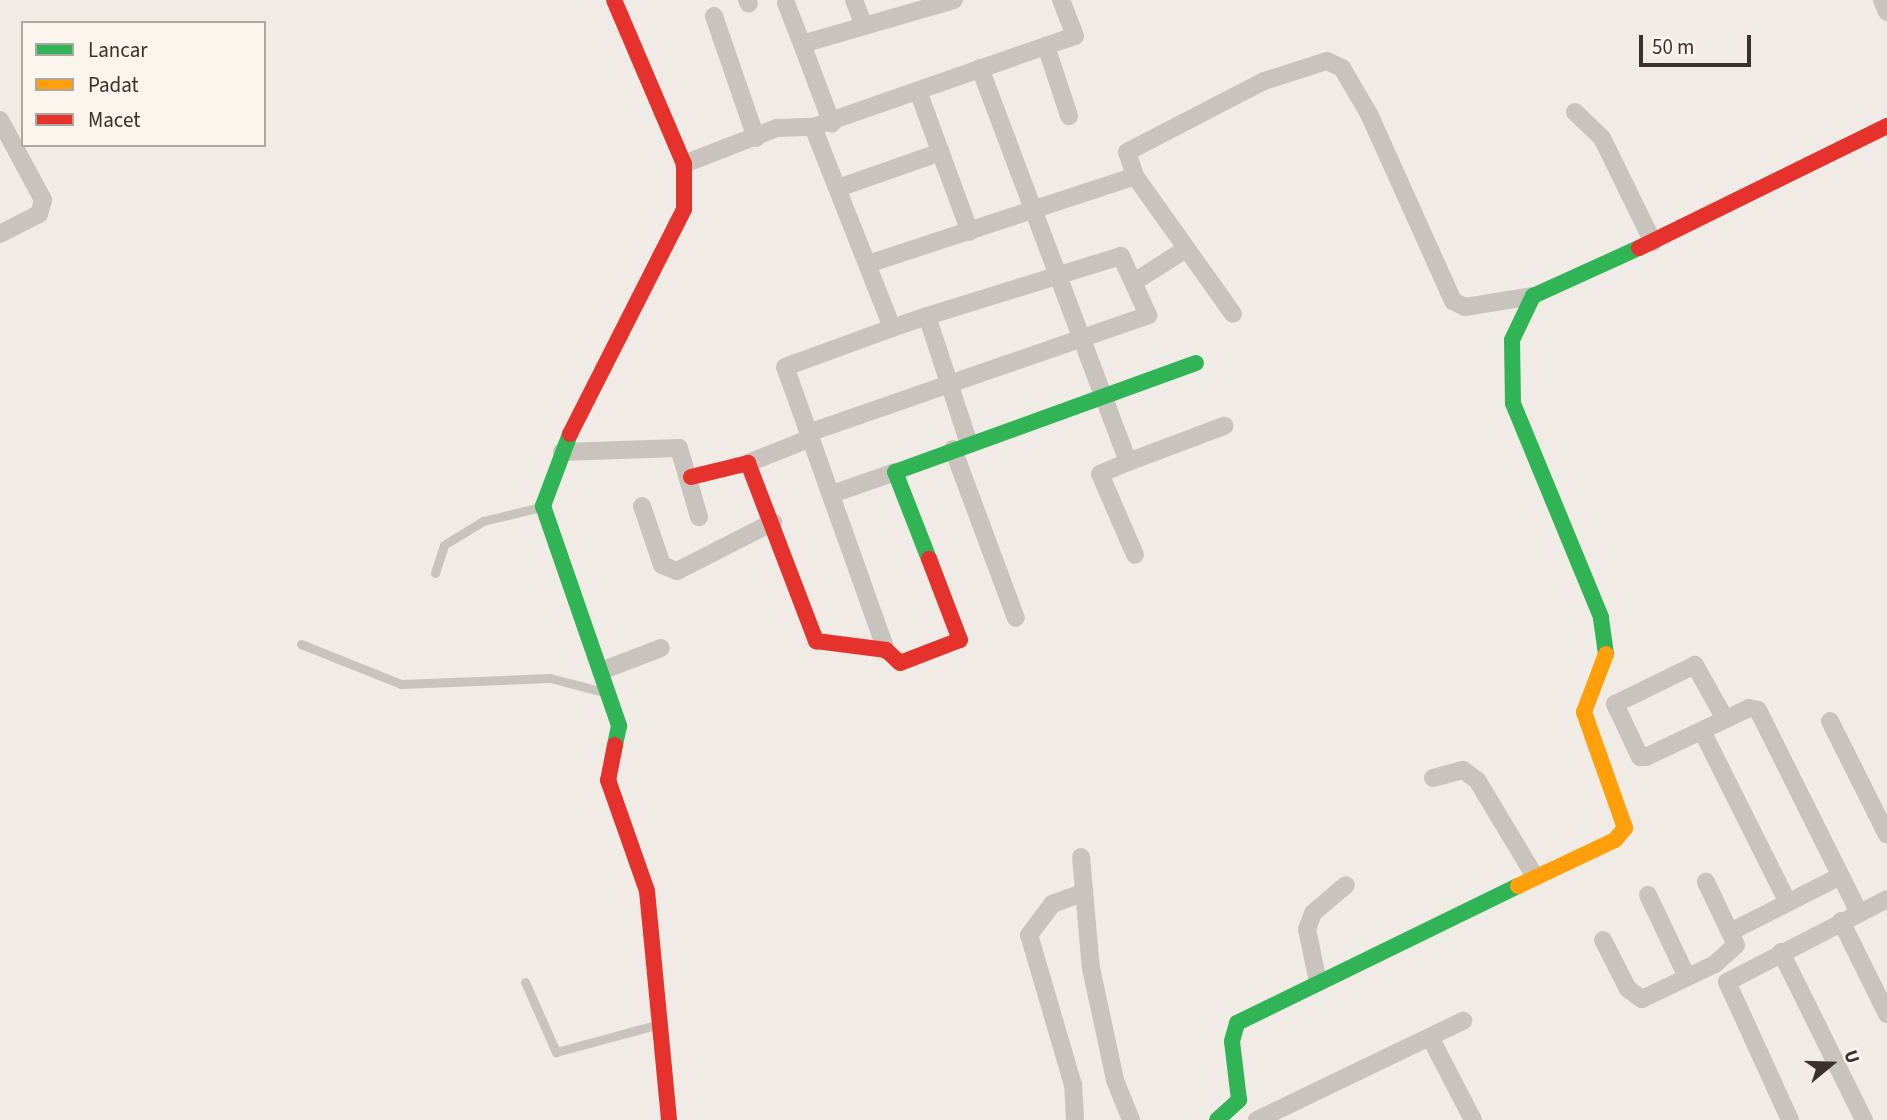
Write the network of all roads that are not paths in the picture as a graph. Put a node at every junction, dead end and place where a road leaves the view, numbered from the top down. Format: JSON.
{"nodes":[{"id":1,"x":616,"y":0,"type":"edge"},
{"id":2,"x":854,"y":0,"type":"edge"},
{"id":3,"x":954,"y":0,"type":"edge"},
{"id":4,"x":1061,"y":0,"type":"edge"},
{"id":5,"x":1882,"y":0,"type":"edge"},
{"id":6,"x":786,"y":3,"type":"dead end"},
{"id":7,"x":1887,"y":12,"type":"edge"},
{"id":8,"x":714,"y":16,"type":"dead end"},
{"id":9,"x":864,"y":26,"type":"junction"},
{"id":10,"x":802,"y":44,"type":"junction"},
{"id":11,"x":1046,"y":46,"type":"junction"},
{"id":12,"x":980,"y":68,"type":"junction"},
{"id":13,"x":918,"y":91,"type":"junction"},
{"id":14,"x":1575,"y":112,"type":"dead end"},
{"id":15,"x":1069,"y":116,"type":"dead end"},
{"id":16,"x":0,"y":120,"type":"edge"},
{"id":17,"x":832,"y":124,"type":"junction"},
{"id":18,"x":1887,"y":126,"type":"edge"},
{"id":19,"x":813,"y":127,"type":"junction"},
{"id":20,"x":756,"y":138,"type":"junction"},
{"id":21,"x":941,"y":152,"type":"junction"},
{"id":22,"x":684,"y":164,"type":"junction"},
{"id":23,"x":1135,"y":176,"type":"junction"},
{"id":24,"x":838,"y":188,"type":"junction"},
{"id":25,"x":1032,"y":213,"type":"junction"},
{"id":26,"x":970,"y":232,"type":"junction"},
{"id":27,"x":0,"y":234,"type":"edge"},
{"id":28,"x":1653,"y":242,"type":"junction"},
{"id":29,"x":1186,"y":249,"type":"junction"},
{"id":30,"x":868,"y":264,"type":"junction"},
{"id":31,"x":1056,"y":276,"type":"junction"},
{"id":32,"x":1134,"y":282,"type":"junction"},
{"id":33,"x":1532,"y":296,"type":"junction"},
{"id":34,"x":1233,"y":314,"type":"dead end"},
{"id":35,"x":927,"y":316,"type":"junction"},
{"id":36,"x":892,"y":328,"type":"junction"},
{"id":37,"x":1081,"y":340,"type":"junction"},
{"id":38,"x":1196,"y":363,"type":"dead end"},
{"id":39,"x":947,"y":384,"type":"junction"},
{"id":40,"x":1101,"y":397,"type":"junction"},
{"id":41,"x":1224,"y":426,"type":"dead end"},
{"id":42,"x":811,"y":435,"type":"junction"},
{"id":43,"x":961,"y":447,"type":"junction"},
{"id":44,"x":562,"y":452,"type":"junction"},
{"id":45,"x":1128,"y":462,"type":"junction"},
{"id":46,"x":748,"y":463,"type":"junction"},
{"id":47,"x":895,"y":472,"type":"junction"},
{"id":48,"x":691,"y":477,"type":"junction"},
{"id":49,"x":832,"y":494,"type":"junction"},
{"id":50,"x":543,"y":506,"type":"junction"},
{"id":51,"x":642,"y":506,"type":"dead end"},
{"id":52,"x":699,"y":517,"type":"dead end"},
{"id":53,"x":773,"y":522,"type":"junction"},
{"id":54,"x":1135,"y":555,"type":"dead end"},
{"id":55,"x":435,"y":573,"type":"dead end"},
{"id":56,"x":1016,"y":618,"type":"dead end"},
{"id":57,"x":301,"y":644,"type":"dead end"},
{"id":58,"x":661,"y":649,"type":"dead end"},
{"id":59,"x":886,"y":650,"type":"junction"},
{"id":60,"x":601,"y":671,"type":"junction"},
{"id":61,"x":608,"y":694,"type":"junction"},
{"id":62,"x":1725,"y":719,"type":"junction"},
{"id":63,"x":1830,"y":721,"type":"dead end"},
{"id":64,"x":1702,"y":730,"type":"junction"},
{"id":65,"x":1433,"y":778,"type":"dead end"},
{"id":66,"x":1887,"y":835,"type":"edge"},
{"id":67,"x":1081,"y":857,"type":"dead end"},
{"id":68,"x":1534,"y":875,"type":"junction"},
{"id":69,"x":1841,"y":876,"type":"junction"},
{"id":70,"x":1706,"y":882,"type":"dead end"},
{"id":71,"x":1346,"y":885,"type":"dead end"},
{"id":72,"x":1083,"y":893,"type":"junction"},
{"id":73,"x":1648,"y":895,"type":"dead end"},
{"id":74,"x":1887,"y":899,"type":"edge"},
{"id":75,"x":1788,"y":903,"type":"junction"},
{"id":76,"x":1857,"y":911,"type":"junction"},
{"id":77,"x":1841,"y":921,"type":"junction"},
{"id":78,"x":1730,"y":932,"type":"junction"},
{"id":79,"x":1603,"y":940,"type":"dead end"},
{"id":80,"x":1781,"y":952,"type":"junction"},
{"id":81,"x":1733,"y":953,"type":"junction"},
{"id":82,"x":1747,"y":970,"type":"junction"},
{"id":83,"x":1686,"y":977,"type":"junction"},
{"id":84,"x":525,"y":982,"type":"dead end"},
{"id":85,"x":1318,"y":982,"type":"junction"},
{"id":86,"x":1887,"y":1014,"type":"edge"},
{"id":87,"x":1463,"y":1021,"type":"dead end"},
{"id":88,"x":662,"y":1024,"type":"junction"},
{"id":89,"x":1430,"y":1038,"type":"junction"},
{"id":90,"x":1239,"y":1100,"type":"junction"},
{"id":91,"x":669,"y":1120,"type":"edge"},
{"id":92,"x":1075,"y":1120,"type":"edge"},
{"id":93,"x":1131,"y":1120,"type":"edge"},
{"id":94,"x":1217,"y":1120,"type":"edge"},
{"id":95,"x":1256,"y":1120,"type":"edge"},
{"id":96,"x":1473,"y":1120,"type":"edge"},
{"id":97,"x":1790,"y":1120,"type":"edge"},
{"id":98,"x":1864,"y":1120,"type":"edge"}],
"edges":[{"from":1,"to":22,"type":"street"},
{"from":2,"to":9,"type":"street"},
{"from":3,"to":9,"type":"street"},
{"from":4,"to":11,"type":"street"},
{"from":5,"to":7,"type":"street"},
{"from":6,"to":10,"type":"street"},
{"from":8,"to":20,"type":"street"},
{"from":9,"to":10,"type":"street"},
{"from":10,"to":17,"type":"street"},
{"from":11,"to":12,"type":"street"},
{"from":11,"to":15,"type":"street"},
{"from":12,"to":13,"type":"street"},
{"from":12,"to":25,"type":"street"},
{"from":13,"to":17,"type":"street"},
{"from":13,"to":21,"type":"street"},
{"from":14,"to":28,"type":"street"},
{"from":16,"to":27,"type":"street"},
{"from":17,"to":19,"type":"street"},
{"from":18,"to":28,"type":"street"},
{"from":19,"to":20,"type":"street"},
{"from":19,"to":24,"type":"street"},
{"from":20,"to":22,"type":"street"},
{"from":21,"to":24,"type":"street"},
{"from":21,"to":26,"type":"street"},
{"from":22,"to":44,"type":"street"},
{"from":23,"to":25,"type":"street"},
{"from":23,"to":29,"type":"street"},
{"from":23,"to":33,"type":"street"},
{"from":24,"to":30,"type":"street"},
{"from":25,"to":26,"type":"street"},
{"from":25,"to":31,"type":"street"},
{"from":26,"to":30,"type":"street"},
{"from":28,"to":33,"type":"street"},
{"from":29,"to":32,"type":"street"},
{"from":29,"to":34,"type":"street"},
{"from":30,"to":36,"type":"street"},
{"from":31,"to":32,"type":"street"},
{"from":31,"to":35,"type":"street"},
{"from":31,"to":37,"type":"street"},
{"from":32,"to":37,"type":"street"},
{"from":33,"to":68,"type":"street"},
{"from":35,"to":36,"type":"street"},
{"from":35,"to":39,"type":"street"},
{"from":36,"to":42,"type":"street"},
{"from":37,"to":39,"type":"street"},
{"from":37,"to":40,"type":"street"},
{"from":38,"to":40,"type":"street"},
{"from":39,"to":42,"type":"street"},
{"from":39,"to":43,"type":"street"},
{"from":40,"to":43,"type":"street"},
{"from":40,"to":45,"type":"street"},
{"from":41,"to":45,"type":"street"},
{"from":42,"to":46,"type":"street"},
{"from":42,"to":49,"type":"street"},
{"from":43,"to":47,"type":"street"},
{"from":43,"to":56,"type":"street"},
{"from":44,"to":48,"type":"street"},
{"from":44,"to":50,"type":"street"},
{"from":45,"to":54,"type":"street"},
{"from":46,"to":48,"type":"street"},
{"from":46,"to":53,"type":"street"},
{"from":47,"to":49,"type":"street"},
{"from":47,"to":59,"type":"street"},
{"from":48,"to":52,"type":"street"},
{"from":49,"to":59,"type":"street"},
{"from":50,"to":55,"type":"lane"},
{"from":50,"to":60,"type":"street"},
{"from":51,"to":53,"type":"street"},
{"from":53,"to":59,"type":"street"},
{"from":57,"to":61,"type":"lane"},
{"from":58,"to":60,"type":"street"},
{"from":60,"to":61,"type":"street"},
{"from":61,"to":88,"type":"street"},
{"from":62,"to":64,"type":"street"},
{"from":62,"to":64,"type":"street"},
{"from":62,"to":69,"type":"street"},
{"from":63,"to":66,"type":"street"},
{"from":64,"to":75,"type":"street"},
{"from":65,"to":68,"type":"street"},
{"from":67,"to":72,"type":"street"},
{"from":68,"to":85,"type":"street"},
{"from":69,"to":75,"type":"street"},
{"from":69,"to":76,"type":"street"},
{"from":70,"to":78,"type":"street"},
{"from":71,"to":85,"type":"street"},
{"from":72,"to":92,"type":"street"},
{"from":72,"to":93,"type":"street"},
{"from":73,"to":83,"type":"street"},
{"from":74,"to":76,"type":"street"},
{"from":75,"to":78,"type":"street"},
{"from":76,"to":77,"type":"street"},
{"from":77,"to":80,"type":"street"},
{"from":77,"to":86,"type":"street"},
{"from":78,"to":81,"type":"street"},
{"from":79,"to":83,"type":"street"},
{"from":80,"to":82,"type":"street"},
{"from":80,"to":98,"type":"street"},
{"from":81,"to":82,"type":"street"},
{"from":81,"to":83,"type":"street"},
{"from":82,"to":97,"type":"street"},
{"from":84,"to":88,"type":"lane"},
{"from":85,"to":90,"type":"street"},
{"from":87,"to":89,"type":"street"},
{"from":88,"to":91,"type":"street"},
{"from":89,"to":95,"type":"street"},
{"from":89,"to":96,"type":"street"},
{"from":90,"to":94,"type":"street"},
{"from":90,"to":95,"type":"street"}]}
